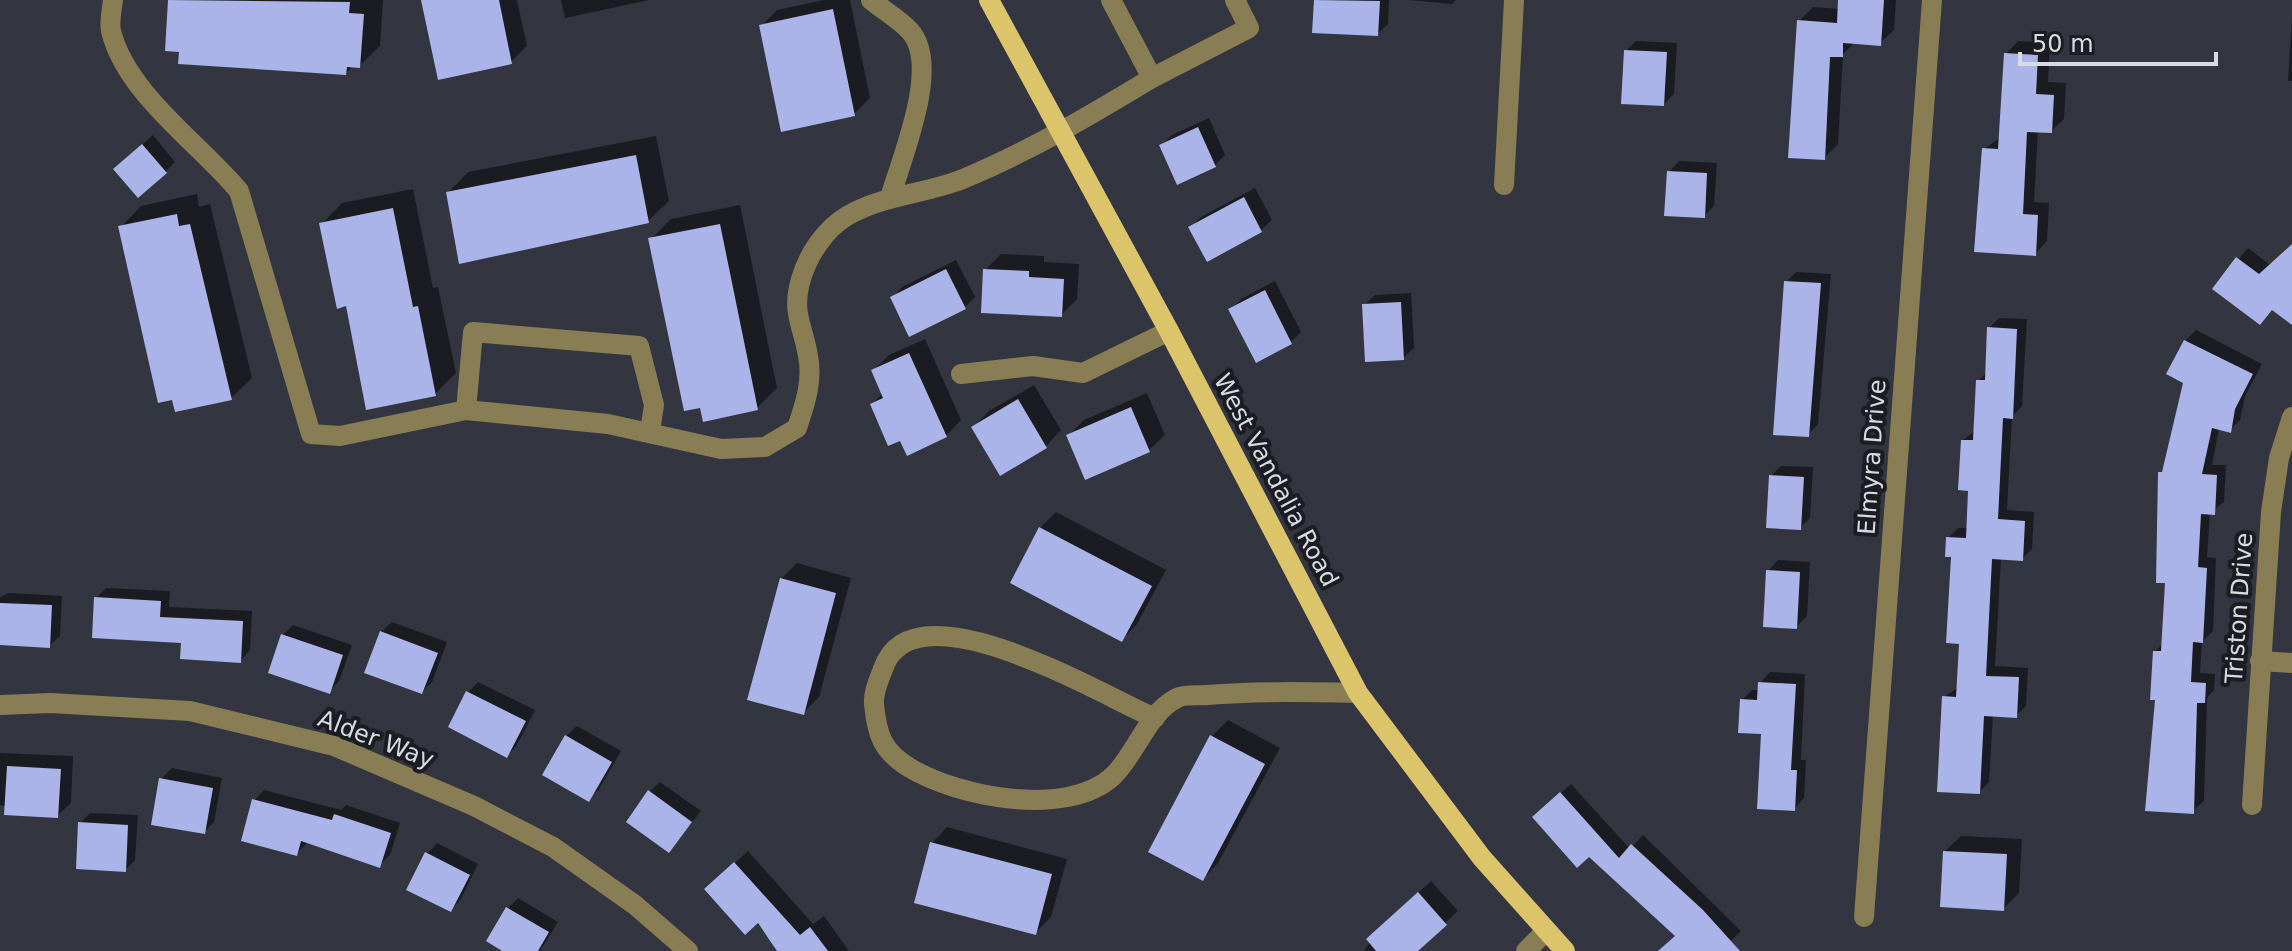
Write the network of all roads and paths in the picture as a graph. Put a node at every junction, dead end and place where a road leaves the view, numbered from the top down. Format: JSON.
{"nodes":[{"id":1,"x":113,"y":0,"type":"edge"},
{"id":2,"x":871,"y":0,"type":"edge"},
{"id":3,"x":989,"y":0,"type":"edge"},
{"id":4,"x":1111,"y":0,"type":"edge"},
{"id":5,"x":1235,"y":0,"type":"edge"},
{"id":6,"x":1514,"y":0,"type":"edge"},
{"id":7,"x":1932,"y":0,"type":"edge"},
{"id":8,"x":1152,"y":78,"type":"junction"},
{"id":9,"x":1060,"y":134,"type":"junction"},
{"id":10,"x":1504,"y":185,"type":"dead end"},
{"id":11,"x":890,"y":198,"type":"junction"},
{"id":12,"x":1169,"y":331,"type":"junction"},
{"id":13,"x":961,"y":374,"type":"dead end"},
{"id":14,"x":466,"y":410,"type":"junction"},
{"id":15,"x":2292,"y":417,"type":"edge"},
{"id":16,"x":650,"y":432,"type":"junction"},
{"id":17,"x":2260,"y":661,"type":"junction"},
{"id":18,"x":2292,"y":663,"type":"edge"},
{"id":19,"x":1358,"y":693,"type":"junction"},
{"id":20,"x":0,"y":705,"type":"edge"},
{"id":21,"x":1155,"y":718,"type":"junction"},
{"id":22,"x":2252,"y":805,"type":"dead end"},
{"id":23,"x":1864,"y":917,"type":"dead end"},
{"id":24,"x":1545,"y":932,"type":"junction"},
{"id":25,"x":688,"y":951,"type":"edge"},
{"id":26,"x":1526,"y":951,"type":"edge"},
{"id":27,"x":1565,"y":951,"type":"edge"}],
"edges":[{"from":1,"to":14,"type":"street"},
{"from":2,"to":11,"type":"street"},
{"from":3,"to":9,"type":"main road","name":"West Vandalia Road"},
{"from":4,"to":8,"type":"street"},
{"from":5,"to":8,"type":"street"},
{"from":6,"to":10,"type":"street"},
{"from":7,"to":23,"type":"street","name":"Elmyra Drive"},
{"from":8,"to":9,"type":"street"},
{"from":9,"to":11,"type":"street"},
{"from":9,"to":12,"type":"main road","name":"West Vandalia Road"},
{"from":11,"to":16,"type":"street"},
{"from":12,"to":13,"type":"street"},
{"from":12,"to":19,"type":"main road","name":"West Vandalia Road"},
{"from":14,"to":16,"type":"street"},
{"from":14,"to":16,"type":"street"},
{"from":15,"to":17,"type":"street","name":"Triston Drive"},
{"from":17,"to":18,"type":"street"},
{"from":17,"to":22,"type":"street","name":"Triston Drive"},
{"from":19,"to":21,"type":"street"},
{"from":19,"to":24,"type":"main road","name":"West Vandalia Road"},
{"from":20,"to":25,"type":"street","name":"Alder Way"},
{"from":21,"to":21,"type":"street"},
{"from":24,"to":26,"type":"street"},
{"from":24,"to":27,"type":"main road","name":"West Vandalia Road"}]}
